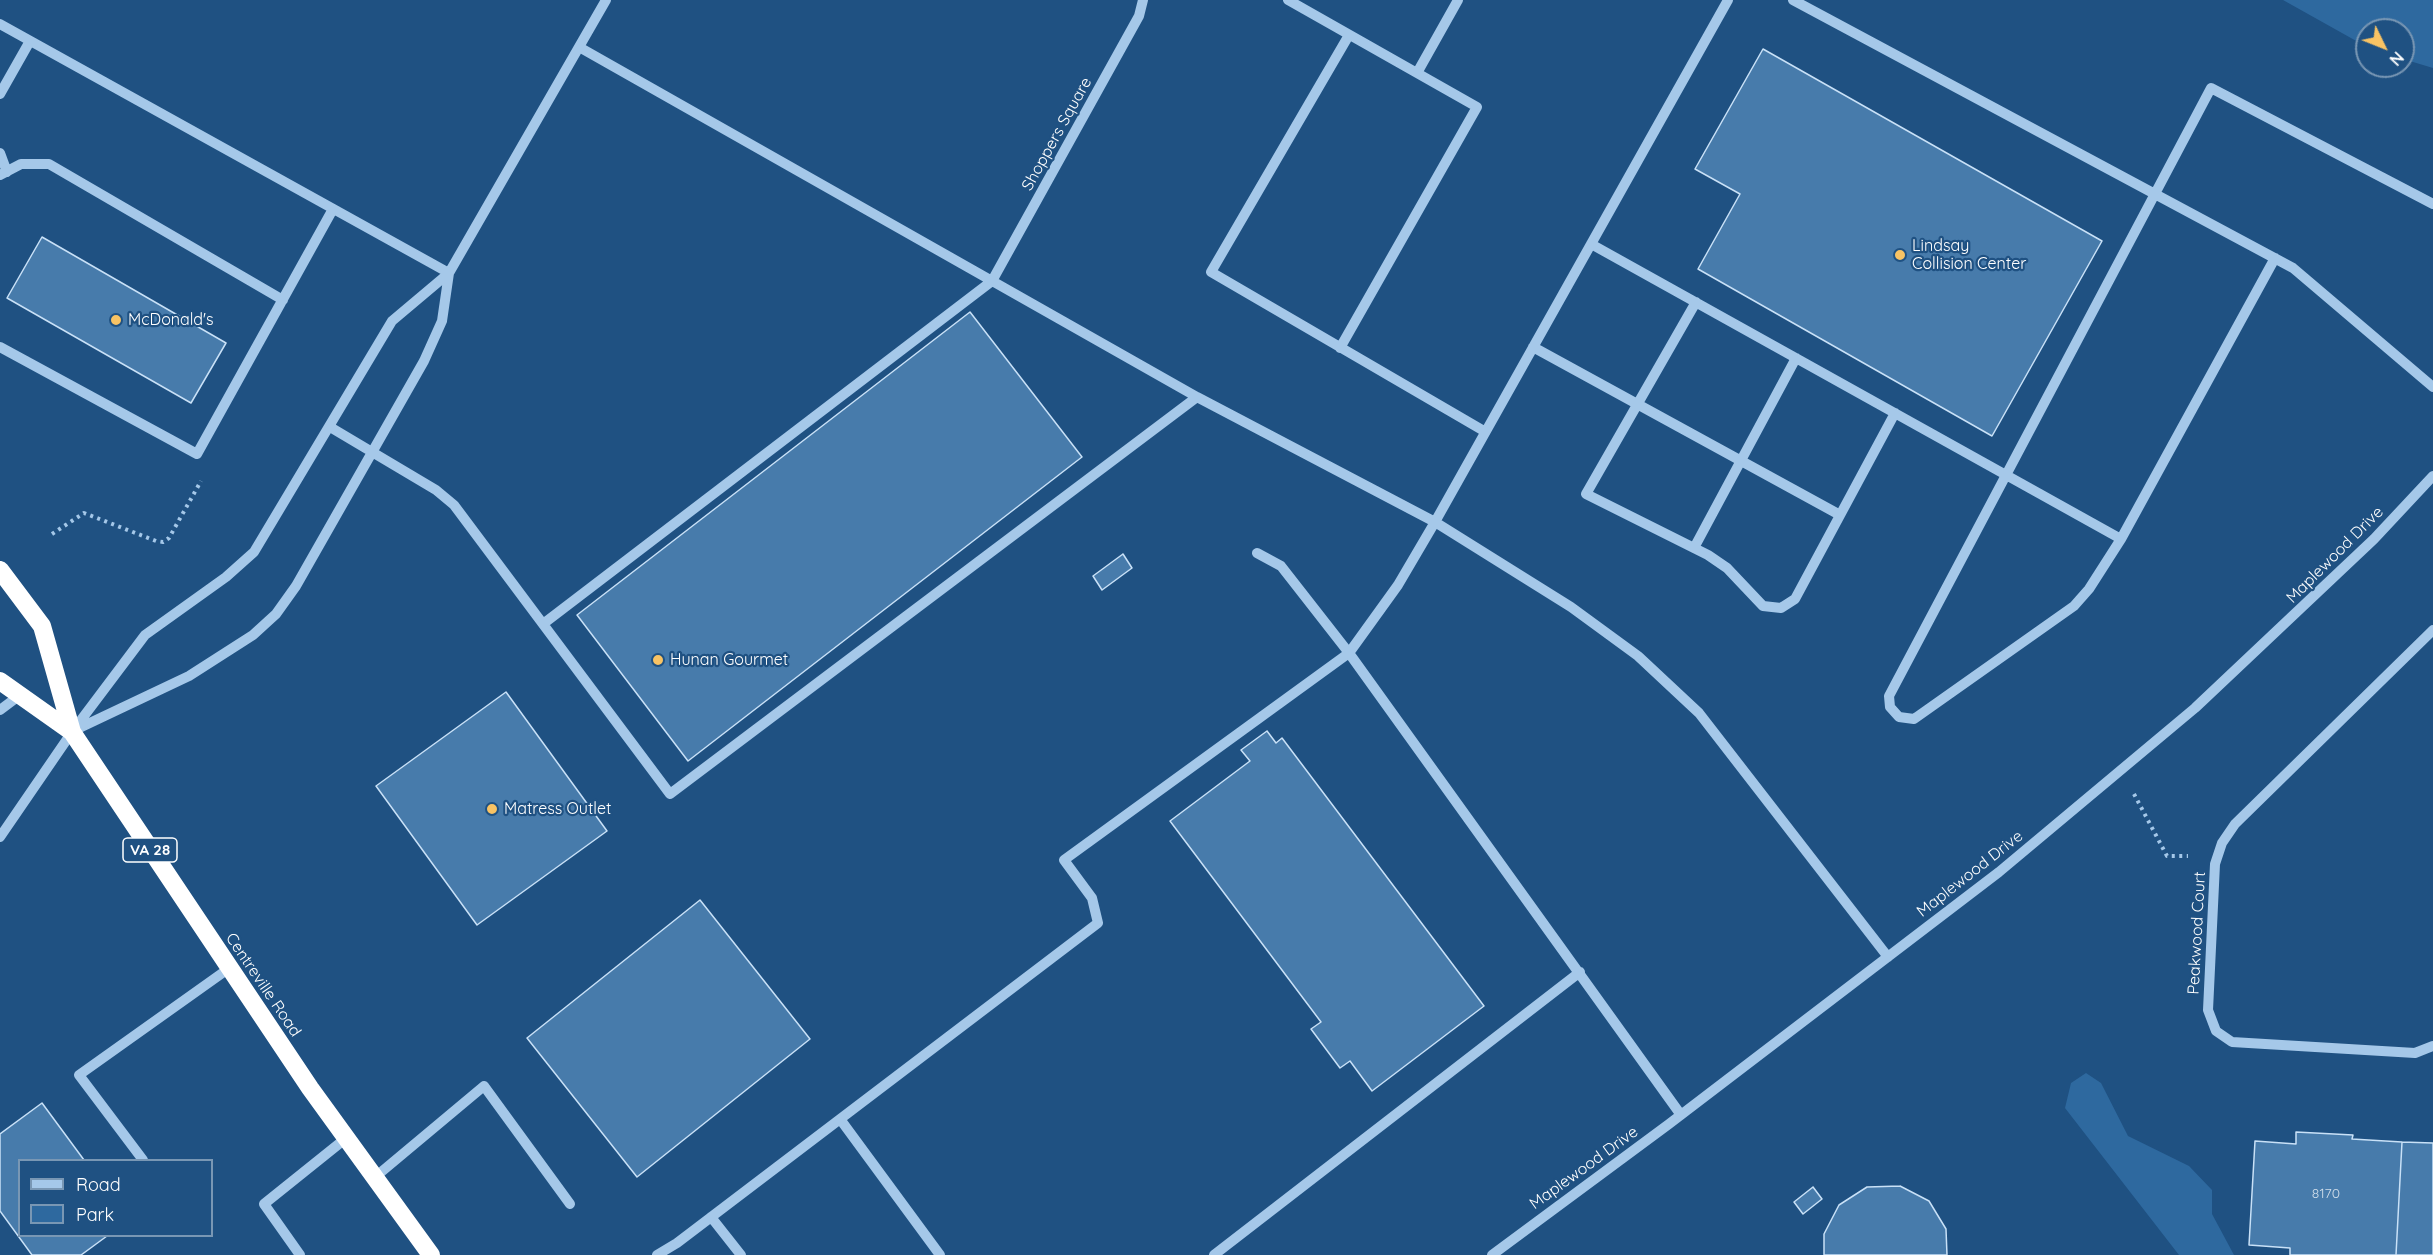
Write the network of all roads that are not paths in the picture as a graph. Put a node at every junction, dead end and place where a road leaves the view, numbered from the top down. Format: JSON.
{"nodes":[{"id":1,"x":606,"y":0,"type":"edge"},
{"id":2,"x":1143,"y":0,"type":"edge"},
{"id":3,"x":1288,"y":0,"type":"edge"},
{"id":4,"x":1458,"y":0,"type":"edge"},
{"id":5,"x":1728,"y":0,"type":"edge"},
{"id":6,"x":1793,"y":0,"type":"edge"},
{"id":7,"x":0,"y":24,"type":"edge"},
{"id":8,"x":1349,"y":35,"type":"junction"},
{"id":9,"x":30,"y":41,"type":"junction"},
{"id":10,"x":579,"y":47,"type":"junction"},
{"id":11,"x":1417,"y":73,"type":"junction"},
{"id":12,"x":0,"y":94,"type":"edge"},
{"id":13,"x":0,"y":153,"type":"edge"},
{"id":14,"x":3,"y":174,"type":"edge"},
{"id":15,"x":2154,"y":194,"type":"junction"},
{"id":16,"x":2433,"y":204,"type":"edge"},
{"id":17,"x":333,"y":209,"type":"junction"},
{"id":18,"x":1591,"y":244,"type":"junction"},
{"id":19,"x":2276,"y":258,"type":"junction"},
{"id":20,"x":449,"y":273,"type":"junction"},
{"id":21,"x":992,"y":282,"type":"junction"},
{"id":22,"x":283,"y":300,"type":"junction"},
{"id":23,"x":1696,"y":302,"type":"junction"},
{"id":24,"x":0,"y":347,"type":"edge"},
{"id":25,"x":1533,"y":347,"type":"junction"},
{"id":26,"x":1340,"y":348,"type":"junction"},
{"id":27,"x":1796,"y":358,"type":"junction"},
{"id":28,"x":2433,"y":387,"type":"edge"},
{"id":29,"x":1197,"y":397,"type":"junction"},
{"id":30,"x":1637,"y":404,"type":"junction"},
{"id":31,"x":1895,"y":413,"type":"junction"},
{"id":32,"x":330,"y":427,"type":"junction"},
{"id":33,"x":1484,"y":431,"type":"junction"},
{"id":34,"x":373,"y":454,"type":"junction"},
{"id":35,"x":1741,"y":461,"type":"junction"},
{"id":36,"x":2006,"y":475,"type":"junction"},
{"id":37,"x":2433,"y":476,"type":"edge"},
{"id":38,"x":1840,"y":515,"type":"junction"},
{"id":39,"x":1435,"y":522,"type":"junction"},
{"id":40,"x":2121,"y":538,"type":"junction"},
{"id":41,"x":1694,"y":548,"type":"junction"},
{"id":42,"x":1257,"y":553,"type":"dead end"},
{"id":43,"x":0,"y":570,"type":"edge"},
{"id":44,"x":543,"y":624,"type":"junction"},
{"id":45,"x":2433,"y":630,"type":"edge"},
{"id":46,"x":1348,"y":653,"type":"junction"},
{"id":47,"x":0,"y":681,"type":"edge"},
{"id":48,"x":20,"y":695,"type":"junction"},
{"id":49,"x":0,"y":710,"type":"edge"},
{"id":50,"x":72,"y":732,"type":"junction"},
{"id":51,"x":0,"y":837,"type":"edge"},
{"id":52,"x":1888,"y":957,"type":"junction"},
{"id":53,"x":228,"y":969,"type":"junction"},
{"id":54,"x":1580,"y":972,"type":"junction"},
{"id":55,"x":2433,"y":1046,"type":"edge"},
{"id":56,"x":1681,"y":1115,"type":"junction"},
{"id":57,"x":840,"y":1119,"type":"junction"},
{"id":58,"x":345,"y":1139,"type":"junction"},
{"id":59,"x":142,"y":1159,"type":"edge"},
{"id":60,"x":374,"y":1178,"type":"junction"},
{"id":61,"x":570,"y":1204,"type":"dead end"},
{"id":62,"x":711,"y":1217,"type":"junction"},
{"id":63,"x":677,"y":1243,"type":"junction"},
{"id":64,"x":300,"y":1255,"type":"edge"},
{"id":65,"x":431,"y":1255,"type":"edge"},
{"id":66,"x":657,"y":1255,"type":"edge"},
{"id":67,"x":666,"y":1255,"type":"edge"},
{"id":68,"x":741,"y":1255,"type":"edge"},
{"id":69,"x":940,"y":1255,"type":"edge"},
{"id":70,"x":1214,"y":1255,"type":"edge"},
{"id":71,"x":1492,"y":1255,"type":"edge"}],
"edges":[{"from":1,"to":10,"type":"street"},
{"from":2,"to":21,"type":"street","name":"Shoppers Square"},
{"from":3,"to":8,"type":"street"},
{"from":4,"to":11,"type":"street"},
{"from":5,"to":18,"type":"street"},
{"from":6,"to":15,"type":"street"},
{"from":7,"to":9,"type":"street"},
{"from":8,"to":11,"type":"street"},
{"from":8,"to":26,"type":"street"},
{"from":9,"to":12,"type":"street"},
{"from":9,"to":17,"type":"street"},
{"from":10,"to":20,"type":"street"},
{"from":10,"to":21,"type":"street"},
{"from":11,"to":26,"type":"street"},
{"from":13,"to":14,"type":"street"},
{"from":14,"to":22,"type":"street"},
{"from":15,"to":16,"type":"street"},
{"from":15,"to":19,"type":"street"},
{"from":15,"to":36,"type":"street"},
{"from":17,"to":20,"type":"street"},
{"from":17,"to":22,"type":"street"},
{"from":18,"to":23,"type":"street"},
{"from":18,"to":25,"type":"street"},
{"from":19,"to":28,"type":"street"},
{"from":19,"to":40,"type":"street"},
{"from":20,"to":32,"type":"street"},
{"from":20,"to":34,"type":"street"},
{"from":21,"to":29,"type":"street"},
{"from":21,"to":44,"type":"street"},
{"from":22,"to":24,"type":"street"},
{"from":23,"to":27,"type":"street"},
{"from":23,"to":30,"type":"street"},
{"from":25,"to":30,"type":"street"},
{"from":25,"to":33,"type":"street"},
{"from":26,"to":33,"type":"street"},
{"from":27,"to":31,"type":"street"},
{"from":27,"to":35,"type":"street"},
{"from":29,"to":39,"type":"street"},
{"from":29,"to":44,"type":"street"},
{"from":30,"to":35,"type":"street"},
{"from":30,"to":41,"type":"street"},
{"from":31,"to":36,"type":"street"},
{"from":31,"to":38,"type":"street"},
{"from":32,"to":34,"type":"street"},
{"from":32,"to":50,"type":"street"},
{"from":33,"to":39,"type":"street"},
{"from":34,"to":44,"type":"street"},
{"from":34,"to":50,"type":"street"},
{"from":35,"to":38,"type":"street"},
{"from":35,"to":41,"type":"street"},
{"from":36,"to":40,"type":"street"},
{"from":36,"to":40,"type":"street"},
{"from":37,"to":52,"type":"street","name":"Maplewood Drive"},
{"from":38,"to":41,"type":"street"},
{"from":39,"to":46,"type":"street"},
{"from":39,"to":52,"type":"street"},
{"from":42,"to":46,"type":"street"},
{"from":43,"to":50,"type":"highway","name":"Centreville Road","number":"VA 28"},
{"from":45,"to":55,"type":"street","name":"Peakwood Court"},
{"from":46,"to":54,"type":"street"},
{"from":46,"to":57,"type":"street"},
{"from":47,"to":48,"type":"highway","name":"Centreville Road","number":"VA 28"},
{"from":48,"to":49,"type":"street"},
{"from":48,"to":50,"type":"highway","name":"Centreville Road","number":"VA 28"},
{"from":50,"to":51,"type":"street"},
{"from":50,"to":53,"type":"highway","name":"Centreville Road","number":"VA 28"},
{"from":52,"to":56,"type":"street","name":"Maplewood Drive"},
{"from":53,"to":58,"type":"highway","name":"Centreville Road","number":"VA 28"},
{"from":53,"to":59,"type":"street"},
{"from":54,"to":56,"type":"street"},
{"from":54,"to":70,"type":"street"},
{"from":56,"to":71,"type":"street","name":"Maplewood Drive"},
{"from":57,"to":62,"type":"street"},
{"from":57,"to":69,"type":"street"},
{"from":58,"to":60,"type":"highway","name":"Centreville Road","number":"VA 28"},
{"from":58,"to":64,"type":"street"},
{"from":60,"to":61,"type":"street"},
{"from":60,"to":65,"type":"highway","name":"Centreville Road","number":"VA 28"},
{"from":62,"to":63,"type":"street"},
{"from":62,"to":68,"type":"street"},
{"from":63,"to":66,"type":"street"},
{"from":63,"to":67,"type":"street"}]}
